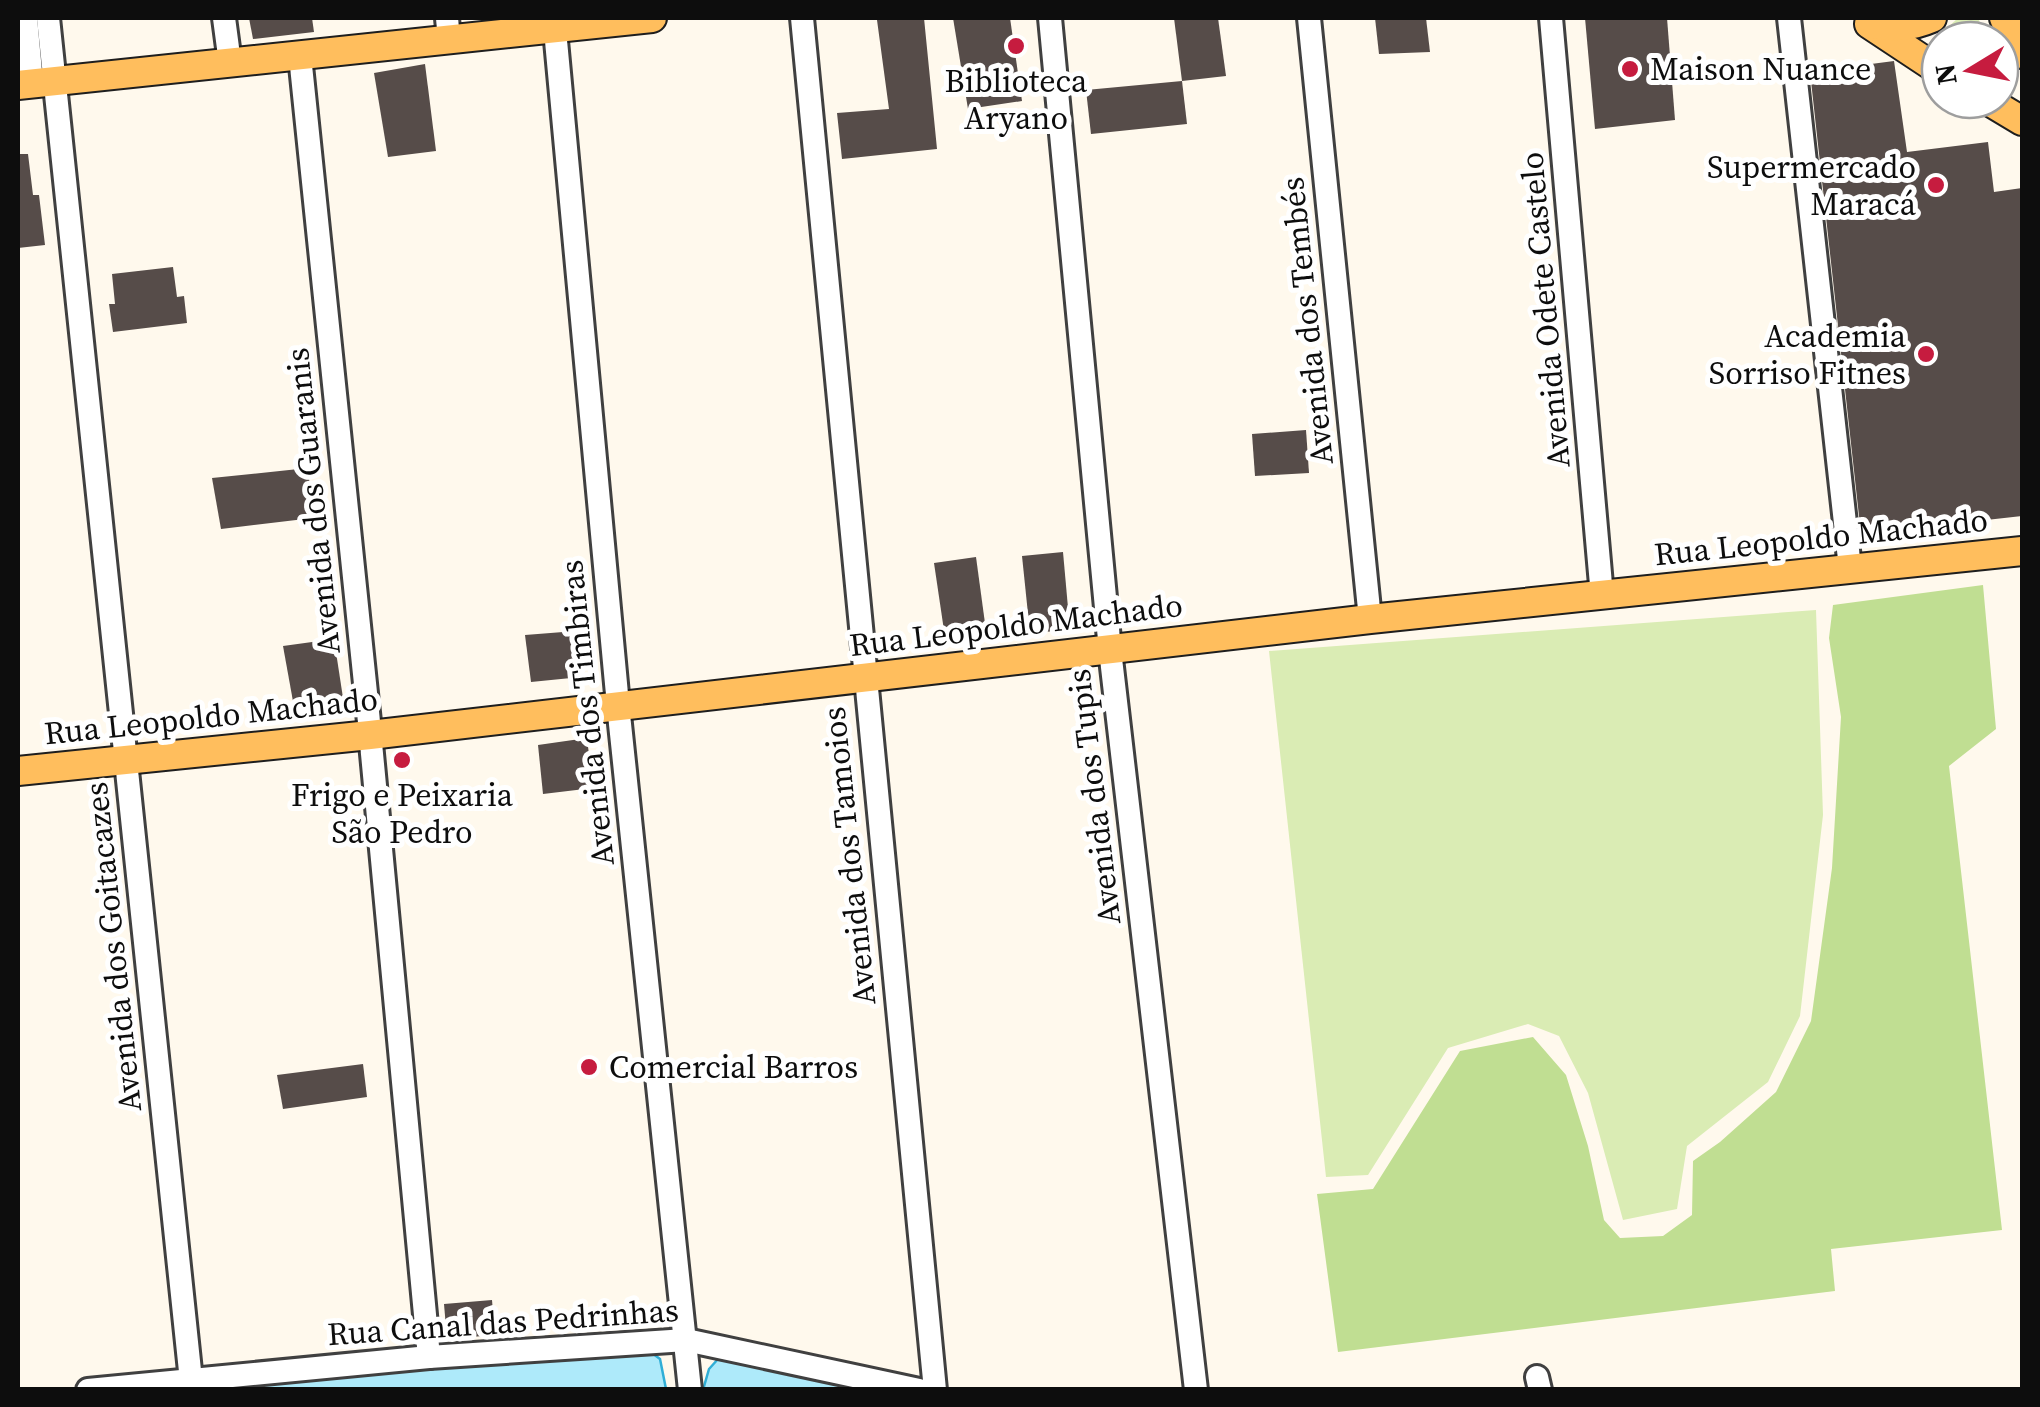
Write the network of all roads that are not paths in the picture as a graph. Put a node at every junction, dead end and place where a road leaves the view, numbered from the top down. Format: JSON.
{"nodes":[{"id":1,"x":26,"y":18,"type":"edge"},
{"id":2,"x":48,"y":18,"type":"edge"},
{"id":3,"x":224,"y":18,"type":"edge"},
{"id":4,"x":652,"y":18,"type":"edge"},
{"id":5,"x":802,"y":18,"type":"edge"},
{"id":6,"x":1050,"y":18,"type":"edge"},
{"id":7,"x":1308,"y":18,"type":"edge"},
{"id":8,"x":1551,"y":18,"type":"edge"},
{"id":9,"x":1789,"y":18,"type":"edge"},
{"id":10,"x":1932,"y":18,"type":"edge"},
{"id":11,"x":2004,"y":18,"type":"edge"},
{"id":12,"x":1862,"y":21,"type":"edge"},
{"id":13,"x":448,"y":29,"type":"edge"},
{"id":14,"x":555,"y":30,"type":"junction"},
{"id":15,"x":2022,"y":54,"type":"edge"},
{"id":16,"x":300,"y":56,"type":"junction"},
{"id":17,"x":1920,"y":57,"type":"edge"},
{"id":18,"x":230,"y":63,"type":"junction"},
{"id":19,"x":34,"y":83,"type":"edge"},
{"id":20,"x":2022,"y":552,"type":"edge"},
{"id":21,"x":1850,"y":568,"type":"junction"},
{"id":22,"x":1602,"y":596,"type":"junction"},
{"id":23,"x":1370,"y":619,"type":"junction"},
{"id":24,"x":1110,"y":650,"type":"junction"},
{"id":25,"x":864,"y":678,"type":"junction"},
{"id":26,"x":618,"y":704,"type":"junction"},
{"id":27,"x":370,"y":734,"type":"junction"},
{"id":28,"x":126,"y":760,"type":"junction"},
{"id":29,"x":18,"y":771,"type":"edge"},
{"id":30,"x":686,"y":1348,"type":"junction"},
{"id":31,"x":429,"y":1357,"type":"junction"},
{"id":32,"x":191,"y":1385,"type":"edge"},
{"id":33,"x":88,"y":1390,"type":"edge"},
{"id":34,"x":690,"y":1390,"type":"edge"},
{"id":35,"x":919,"y":1390,"type":"edge"},
{"id":36,"x":935,"y":1390,"type":"edge"},
{"id":37,"x":1196,"y":1390,"type":"edge"}],
"edges":[{"from":1,"to":19,"type":"street"},
{"from":2,"to":19,"type":"street"},
{"from":3,"to":18,"type":"street"},
{"from":4,"to":14,"type":"main road"},
{"from":5,"to":25,"type":"street","name":"Avenida dos Tamoios"},
{"from":6,"to":24,"type":"street","name":"Avenida dos Tupis"},
{"from":7,"to":23,"type":"street","name":"Avenida dos Tembés"},
{"from":8,"to":22,"type":"street","name":"Avenida Odete Castelo"},
{"from":9,"to":21,"type":"street"},
{"from":10,"to":12,"type":"main road"},
{"from":11,"to":15,"type":"main road"},
{"from":12,"to":17,"type":"main road"},
{"from":13,"to":14,"type":"main road"},
{"from":13,"to":16,"type":"main road"},
{"from":14,"to":26,"type":"street","name":"Avenida dos Timbiras"},
{"from":16,"to":18,"type":"main road"},
{"from":16,"to":27,"type":"street","name":"Avenida dos Guaranis"},
{"from":18,"to":19,"type":"main road"},
{"from":19,"to":28,"type":"street","name":"Avenida dos Goitacazes"},
{"from":20,"to":21,"type":"main road","name":"Rua Leopoldo Machado"},
{"from":21,"to":22,"type":"main road","name":"Rua Leopoldo Machado"},
{"from":22,"to":23,"type":"main road","name":"Rua Leopoldo Machado"},
{"from":23,"to":24,"type":"main road","name":"Rua Leopoldo Machado"},
{"from":24,"to":25,"type":"main road","name":"Rua Leopoldo Machado"},
{"from":24,"to":37,"type":"street","name":"Avenida dos Tupis"},
{"from":25,"to":26,"type":"main road","name":"Rua Leopoldo Machado"},
{"from":25,"to":36,"type":"street","name":"Avenida dos Tamoios"},
{"from":26,"to":27,"type":"main road","name":"Rua Leopoldo Machado"},
{"from":26,"to":30,"type":"street","name":"Avenida dos Timbiras"},
{"from":27,"to":28,"type":"main road","name":"Rua Leopoldo Machado"},
{"from":27,"to":31,"type":"street","name":"Avenida dos Guaranis"},
{"from":28,"to":29,"type":"main road","name":"Rua Leopoldo Machado"},
{"from":28,"to":32,"type":"street","name":"Avenida dos Goitacazes"},
{"from":30,"to":31,"type":"street","name":"Rua Canal das Pedrinhas"},
{"from":30,"to":34,"type":"street","name":"Avenida dos Timbiras"},
{"from":30,"to":35,"type":"street","name":"Rua Canal das Pedrinhas"},
{"from":31,"to":32,"type":"street","name":"Rua Canal das Pedrinhas"},
{"from":32,"to":33,"type":"street","name":"Rua Canal das Pedrinhas"}]}
